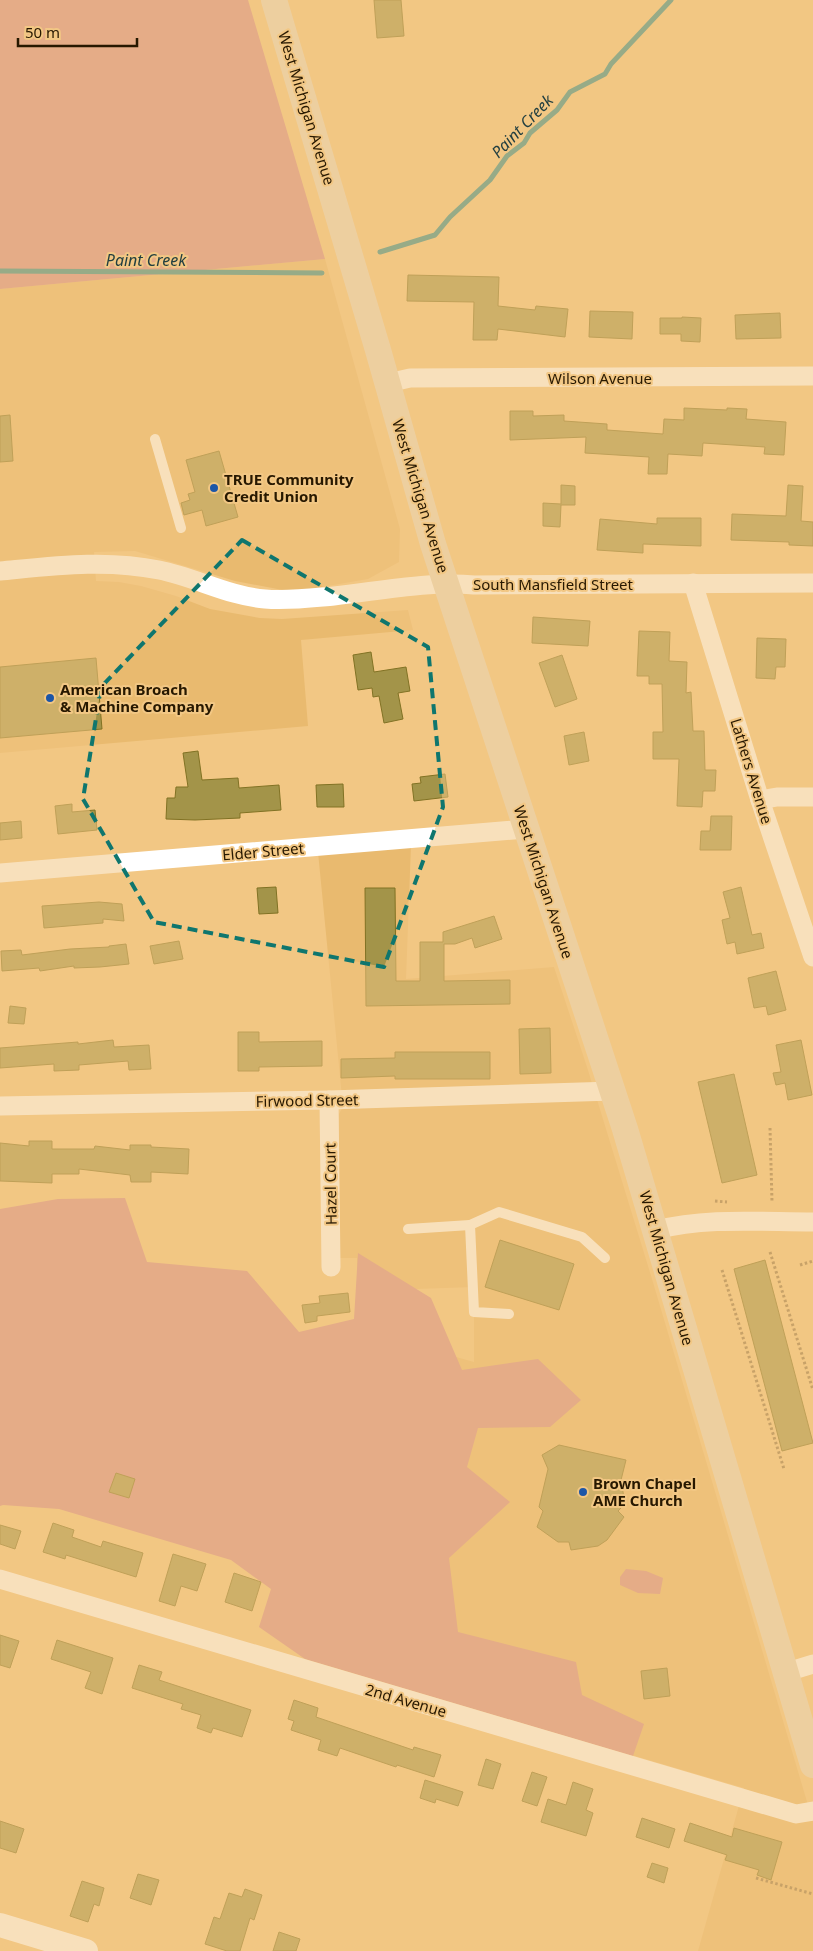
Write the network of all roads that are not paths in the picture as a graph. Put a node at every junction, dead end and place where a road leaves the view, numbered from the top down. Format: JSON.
{"nodes":[{"id":1,"x":274,"y":0,"type":"edge"},
{"id":2,"x":813,"y":376,"type":"edge"},
{"id":3,"x":388,"y":383,"type":"junction"},
{"id":4,"x":155,"y":438,"type":"dead end"},
{"id":5,"x":181,"y":528,"type":"dead end"},
{"id":6,"x":0,"y":571,"type":"edge"},
{"id":7,"x":447,"y":583,"type":"junction"},
{"id":8,"x":694,"y":583,"type":"junction"},
{"id":9,"x":813,"y":583,"type":"edge"},
{"id":10,"x":813,"y":797,"type":"edge"},
{"id":11,"x":760,"y":800,"type":"junction"},
{"id":12,"x":526,"y":829,"type":"junction"},
{"id":13,"x":0,"y":873,"type":"edge"},
{"id":14,"x":813,"y":957,"type":"edge"},
{"id":15,"x":613,"y":1090,"type":"junction"},
{"id":16,"x":329,"y":1100,"type":"junction"},
{"id":17,"x":0,"y":1106,"type":"edge"},
{"id":18,"x":813,"y":1222,"type":"edge"},
{"id":19,"x":470,"y":1225,"type":"junction"},
{"id":20,"x":408,"y":1229,"type":"dead end"},
{"id":21,"x":656,"y":1230,"type":"junction"},
{"id":22,"x":605,"y":1258,"type":"dead end"},
{"id":23,"x":331,"y":1268,"type":"dead end"},
{"id":24,"x":509,"y":1314,"type":"dead end"},
{"id":25,"x":0,"y":1579,"type":"edge"},
{"id":26,"x":813,"y":1664,"type":"edge"},
{"id":27,"x":787,"y":1672,"type":"junction"},
{"id":28,"x":813,"y":1765,"type":"edge"},
{"id":29,"x":813,"y":1812,"type":"edge"},
{"id":30,"x":0,"y":1925,"type":"edge"},
{"id":31,"x":86,"y":1951,"type":"edge"}],
"edges":[{"from":1,"to":3,"type":"main road","name":"West Michigan Avenue"},
{"from":2,"to":3,"type":"street","name":"Wilson Avenue"},
{"from":3,"to":7,"type":"main road","name":"West Michigan Avenue"},
{"from":4,"to":5,"type":"lane"},
{"from":6,"to":7,"type":"street","name":"South Mansfield Street"},
{"from":7,"to":8,"type":"street","name":"South Mansfield Street"},
{"from":7,"to":12,"type":"main road","name":"West Michigan Avenue"},
{"from":8,"to":9,"type":"street","name":"South Mansfield Street"},
{"from":8,"to":11,"type":"street","name":"Lathers Avenue"},
{"from":10,"to":11,"type":"street"},
{"from":11,"to":14,"type":"street","name":"Lathers Avenue"},
{"from":12,"to":13,"type":"street","name":"Elder Street"},
{"from":12,"to":15,"type":"main road","name":"West Michigan Avenue"},
{"from":15,"to":16,"type":"street","name":"Firwood Street"},
{"from":15,"to":21,"type":"main road","name":"West Michigan Avenue"},
{"from":16,"to":17,"type":"street","name":"Firwood Street"},
{"from":16,"to":23,"type":"street","name":"Hazel Court"},
{"from":18,"to":21,"type":"street"},
{"from":19,"to":20,"type":"lane"},
{"from":19,"to":22,"type":"lane"},
{"from":19,"to":24,"type":"lane"},
{"from":21,"to":27,"type":"main road","name":"West Michigan Avenue"},
{"from":25,"to":29,"type":"street","name":"2nd Avenue"},
{"from":26,"to":27,"type":"street"},
{"from":27,"to":28,"type":"main road","name":"West Michigan Avenue"},
{"from":30,"to":31,"type":"street"}]}
